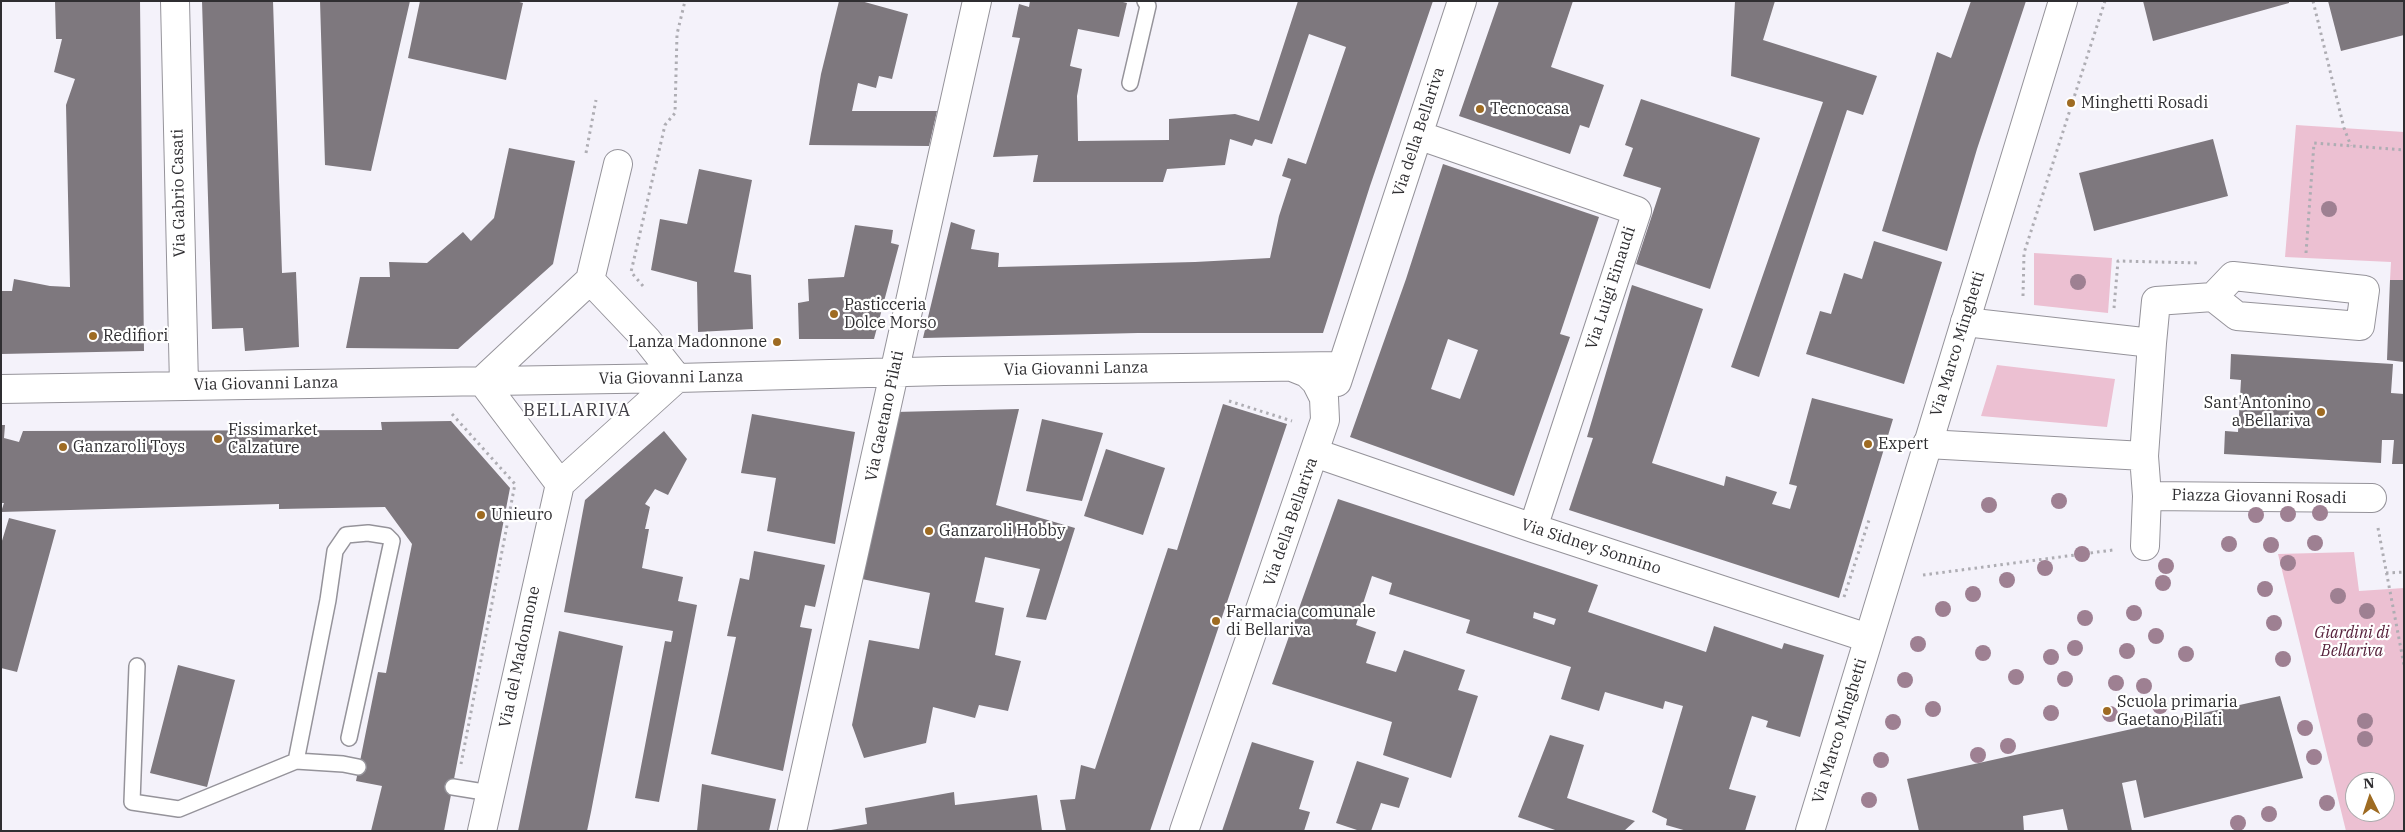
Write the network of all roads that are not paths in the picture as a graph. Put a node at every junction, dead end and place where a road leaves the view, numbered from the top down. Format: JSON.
{"nodes":[{"id":1,"x":175,"y":1,"type":"edge"},
{"id":2,"x":977,"y":1,"type":"edge"},
{"id":3,"x":1145,"y":1,"type":"edge"},
{"id":4,"x":1462,"y":1,"type":"edge"},
{"id":5,"x":2063,"y":1,"type":"edge"},
{"id":6,"x":1130,"y":83,"type":"dead end"},
{"id":7,"x":1418,"y":135,"type":"junction"},
{"id":8,"x":618,"y":164,"type":"dead end"},
{"id":9,"x":590,"y":280,"type":"junction"},
{"id":10,"x":2213,"y":298,"type":"junction"},
{"id":11,"x":1965,"y":322,"type":"junction"},
{"id":12,"x":2152,"y":343,"type":"junction"},
{"id":13,"x":1292,"y":366,"type":"junction"},
{"id":14,"x":1341,"y":366,"type":"junction"},
{"id":15,"x":895,"y":372,"type":"junction"},
{"id":16,"x":677,"y":378,"type":"junction"},
{"id":17,"x":482,"y":381,"type":"junction"},
{"id":18,"x":184,"y":385,"type":"junction"},
{"id":19,"x":1,"y":389,"type":"edge"},
{"id":20,"x":1927,"y":444,"type":"junction"},
{"id":21,"x":1315,"y":453,"type":"junction"},
{"id":22,"x":2144,"y":456,"type":"junction"},
{"id":23,"x":1345,"y":463,"type":"junction"},
{"id":24,"x":560,"y":484,"type":"junction"},
{"id":25,"x":2147,"y":496,"type":"junction"},
{"id":26,"x":2372,"y":498,"type":"road end"},
{"id":27,"x":1533,"y":528,"type":"junction"},
{"id":28,"x":2145,"y":546,"type":"road end"},
{"id":29,"x":1868,"y":638,"type":"junction"},
{"id":30,"x":137,"y":666,"type":"dead end"},
{"id":31,"x":349,"y":738,"type":"dead end"},
{"id":32,"x":296,"y":761,"type":"junction"},
{"id":33,"x":358,"y":767,"type":"dead end"},
{"id":34,"x":453,"y":787,"type":"dead end"},
{"id":35,"x":490,"y":793,"type":"junction"},
{"id":36,"x":482,"y":831,"type":"edge"},
{"id":37,"x":792,"y":831,"type":"edge"},
{"id":38,"x":1184,"y":831,"type":"edge"},
{"id":39,"x":1810,"y":831,"type":"edge"}],
"edges":[{"from":1,"to":18,"type":"street","name":"Via Gabrio Casati"},
{"from":2,"to":15,"type":"street","name":"Via Gaetano Pilati"},
{"from":3,"to":6,"type":"lane"},
{"from":4,"to":7,"type":"street","name":"Via della Bellariva"},
{"from":5,"to":11,"type":"street","name":"Via Marco Minghetti"},
{"from":7,"to":14,"type":"street","name":"Via della Bellariva"},
{"from":7,"to":27,"type":"street","name":"Via Luigi Einaudi"},
{"from":8,"to":9,"type":"street"},
{"from":9,"to":16,"type":"street"},
{"from":9,"to":17,"type":"street"},
{"from":10,"to":10,"type":"street"},
{"from":10,"to":12,"type":"street"},
{"from":11,"to":12,"type":"street"},
{"from":11,"to":20,"type":"street","name":"Via Marco Minghetti"},
{"from":12,"to":22,"type":"street"},
{"from":13,"to":14,"type":"street","name":"Via Giovanni Lanza"},
{"from":13,"to":15,"type":"street","name":"Via Giovanni Lanza"},
{"from":13,"to":21,"type":"street","name":"Via della Bellariva"},
{"from":14,"to":23,"type":"street","name":"Via della Bellariva"},
{"from":15,"to":16,"type":"street","name":"Via Giovanni Lanza"},
{"from":15,"to":37,"type":"street","name":"Via Gaetano Pilati"},
{"from":16,"to":17,"type":"street","name":"Via Giovanni Lanza"},
{"from":16,"to":24,"type":"street"},
{"from":17,"to":18,"type":"street","name":"Via Giovanni Lanza"},
{"from":17,"to":24,"type":"street"},
{"from":18,"to":19,"type":"street","name":"Via Giovanni Lanza"},
{"from":20,"to":22,"type":"street"},
{"from":20,"to":29,"type":"street","name":"Via Marco Minghetti"},
{"from":21,"to":23,"type":"street","name":"Via Sidney Sonnino"},
{"from":21,"to":38,"type":"street","name":"Via della Bellariva"},
{"from":22,"to":25,"type":"street"},
{"from":23,"to":27,"type":"street","name":"Via Sidney Sonnino"},
{"from":24,"to":35,"type":"street","name":"Via del Madonnone"},
{"from":25,"to":26,"type":"street","name":"Piazza Giovanni Rosadi"},
{"from":25,"to":28,"type":"street"},
{"from":27,"to":29,"type":"street","name":"Via Sidney Sonnino"},
{"from":29,"to":39,"type":"street","name":"Via Marco Minghetti"},
{"from":30,"to":32,"type":"lane"},
{"from":31,"to":32,"type":"lane"},
{"from":32,"to":33,"type":"lane"},
{"from":34,"to":35,"type":"lane"},
{"from":35,"to":36,"type":"street","name":"Via del Madonnone"}]}
